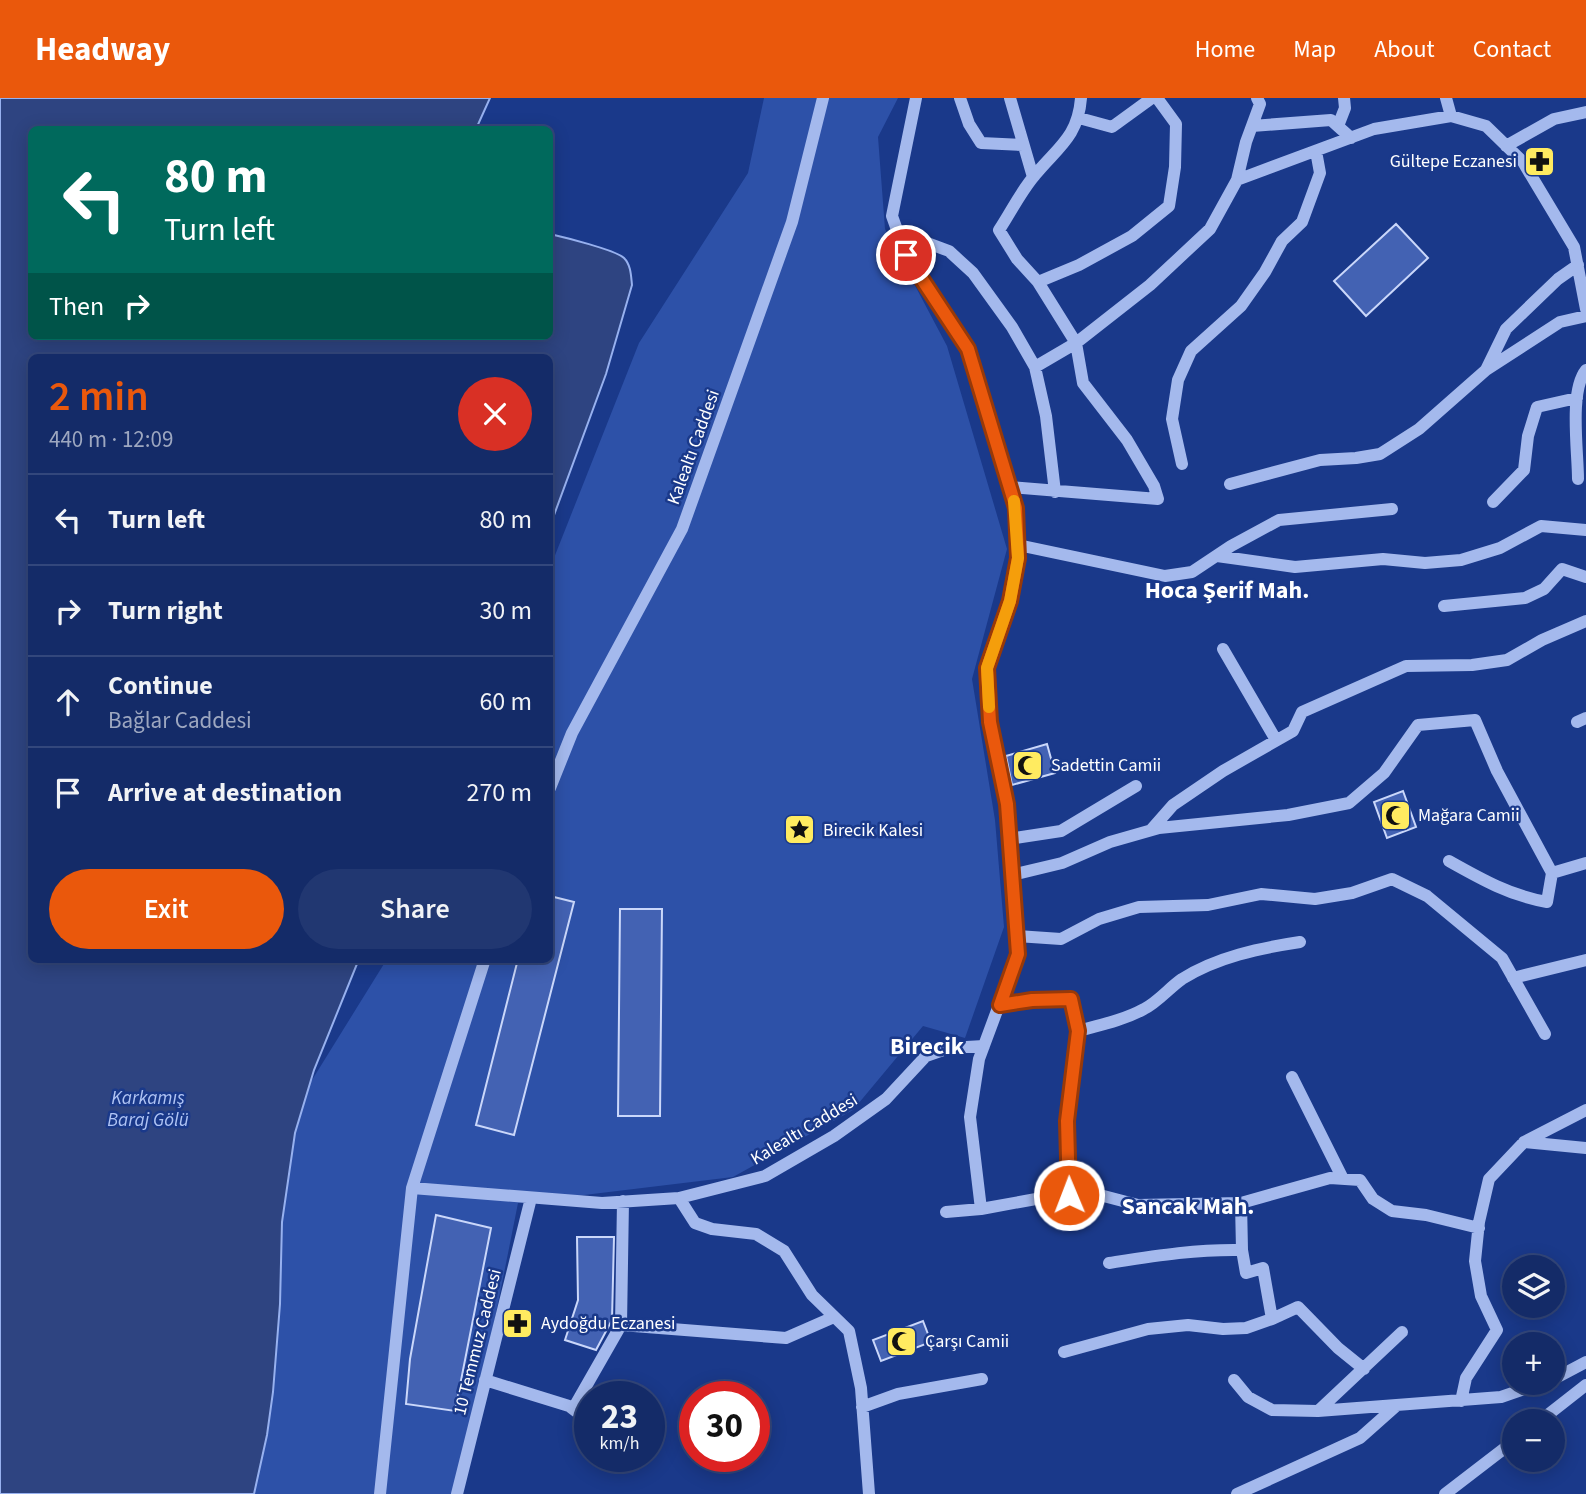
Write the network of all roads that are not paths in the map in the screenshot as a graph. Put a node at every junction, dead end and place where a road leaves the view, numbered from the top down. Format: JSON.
{"nodes":[{"id":1,"x":823,"y":98,"type":"edge"},
{"id":2,"x":916,"y":98,"type":"edge"},
{"id":3,"x":960,"y":98,"type":"edge"},
{"id":4,"x":1010,"y":98,"type":"edge"},
{"id":5,"x":1081,"y":98,"type":"edge"},
{"id":6,"x":1155,"y":98,"type":"edge"},
{"id":7,"x":1257,"y":98,"type":"edge"},
{"id":8,"x":1344,"y":98,"type":"edge"},
{"id":9,"x":1446,"y":98,"type":"edge"},
{"id":10,"x":1586,"y":112,"type":"edge"},
{"id":11,"x":1451,"y":116,"type":"junction"},
{"id":12,"x":1079,"y":118,"type":"junction"},
{"id":13,"x":1338,"y":126,"type":"junction"},
{"id":14,"x":1252,"y":127,"type":"junction"},
{"id":15,"x":1350,"y":138,"type":"junction"},
{"id":16,"x":1023,"y":145,"type":"junction"},
{"id":17,"x":1506,"y":146,"type":"junction"},
{"id":18,"x":1316,"y":151,"type":"junction"},
{"id":19,"x":1033,"y":177,"type":"junction"},
{"id":20,"x":1237,"y":180,"type":"junction"},
{"id":21,"x":898,"y":232,"type":"junction"},
{"id":22,"x":1580,"y":245,"type":"edge"},
{"id":23,"x":1578,"y":265,"type":"junction"},
{"id":24,"x":1038,"y":282,"type":"junction"},
{"id":25,"x":1586,"y":309,"type":"edge"},
{"id":26,"x":1586,"y":316,"type":"edge"},
{"id":27,"x":1076,"y":343,"type":"junction"},
{"id":28,"x":1035,"y":367,"type":"junction"},
{"id":29,"x":1486,"y":370,"type":"junction"},
{"id":30,"x":1586,"y":370,"type":"edge"},
{"id":31,"x":1577,"y":398,"type":"junction"},
{"id":32,"x":1182,"y":464,"type":"dead end"},
{"id":33,"x":1578,"y":479,"type":"dead end"},
{"id":34,"x":1230,"y":484,"type":"dead end"},
{"id":35,"x":1010,"y":487,"type":"junction"},
{"id":36,"x":1055,"y":492,"type":"junction"},
{"id":37,"x":1493,"y":502,"type":"dead end"},
{"id":38,"x":1392,"y":509,"type":"dead end"},
{"id":39,"x":1586,"y":530,"type":"edge"},
{"id":40,"x":1018,"y":545,"type":"junction"},
{"id":41,"x":1217,"y":556,"type":"junction"},
{"id":42,"x":1586,"y":577,"type":"edge"},
{"id":43,"x":1444,"y":606,"type":"dead end"},
{"id":44,"x":1586,"y":621,"type":"edge"},
{"id":45,"x":1223,"y":649,"type":"dead end"},
{"id":46,"x":1276,"y":740,"type":"junction"},
{"id":47,"x":553,"y":780,"type":"edge"},
{"id":48,"x":1136,"y":786,"type":"dead end"},
{"id":49,"x":1151,"y":830,"type":"junction"},
{"id":50,"x":1009,"y":839,"type":"junction"},
{"id":51,"x":1449,"y":861,"type":"dead end"},
{"id":52,"x":1586,"y":863,"type":"edge"},
{"id":53,"x":1552,"y":873,"type":"junction"},
{"id":54,"x":1012,"y":875,"type":"junction"},
{"id":55,"x":1017,"y":936,"type":"junction"},
{"id":56,"x":1300,"y":942,"type":"dead end"},
{"id":57,"x":1586,"y":960,"type":"edge"},
{"id":58,"x":484,"y":963,"type":"edge"},
{"id":59,"x":1513,"y":978,"type":"junction"},
{"id":60,"x":1000,"y":1005,"type":"junction"},
{"id":61,"x":1078,"y":1031,"type":"junction"},
{"id":62,"x":1545,"y":1034,"type":"dead end"},
{"id":63,"x":984,"y":1046,"type":"junction"},
{"id":64,"x":1292,"y":1077,"type":"dead end"},
{"id":65,"x":1586,"y":1110,"type":"edge"},
{"id":66,"x":1524,"y":1142,"type":"junction"},
{"id":67,"x":1586,"y":1148,"type":"edge"},
{"id":68,"x":1343,"y":1179,"type":"junction"},
{"id":69,"x":412,"y":1188,"type":"junction"},
{"id":70,"x":1069,"y":1195,"type":"junction"},
{"id":71,"x":531,"y":1198,"type":"junction"},
{"id":72,"x":679,"y":1198,"type":"junction"},
{"id":73,"x":623,"y":1202,"type":"junction"},
{"id":74,"x":1241,"y":1203,"type":"junction"},
{"id":75,"x":981,"y":1209,"type":"junction"},
{"id":76,"x":946,"y":1212,"type":"dead end"},
{"id":77,"x":1479,"y":1228,"type":"junction"},
{"id":78,"x":1242,"y":1251,"type":"junction"},
{"id":79,"x":1109,"y":1263,"type":"dead end"},
{"id":80,"x":834,"y":1317,"type":"junction"},
{"id":81,"x":1272,"y":1320,"type":"junction"},
{"id":82,"x":621,"y":1325,"type":"junction"},
{"id":83,"x":1402,"y":1332,"type":"dead end"},
{"id":84,"x":1064,"y":1352,"type":"dead end"},
{"id":85,"x":1586,"y":1362,"type":"edge"},
{"id":86,"x":1364,"y":1368,"type":"junction"},
{"id":87,"x":1565,"y":1373,"type":"edge"},
{"id":88,"x":982,"y":1378,"type":"dead end"},
{"id":89,"x":485,"y":1380,"type":"junction"},
{"id":90,"x":1234,"y":1380,"type":"dead end"},
{"id":91,"x":1582,"y":1388,"type":"edge"},
{"id":92,"x":1507,"y":1395,"type":"edge"},
{"id":93,"x":1461,"y":1401,"type":"junction"},
{"id":94,"x":1586,"y":1404,"type":"edge"},
{"id":95,"x":1395,"y":1406,"type":"junction"},
{"id":96,"x":862,"y":1407,"type":"junction"},
{"id":97,"x":573,"y":1409,"type":"joint"},
{"id":98,"x":1555,"y":1409,"type":"edge"},
{"id":99,"x":1318,"y":1411,"type":"junction"},
{"id":100,"x":1502,"y":1450,"type":"edge"},
{"id":101,"x":380,"y":1494,"type":"edge"},
{"id":102,"x":457,"y":1494,"type":"edge"},
{"id":103,"x":869,"y":1494,"type":"edge"},
{"id":104,"x":1237,"y":1494,"type":"edge"},
{"id":105,"x":1445,"y":1494,"type":"edge"}],
"edges":[{"from":1,"to":47,"type":"street","name":"Kalealtı Caddesi"},
{"from":2,"to":21,"type":"street"},
{"from":3,"to":16,"type":"street"},
{"from":4,"to":16,"type":"street"},
{"from":5,"to":12,"type":"street"},
{"from":6,"to":12,"type":"street"},
{"from":6,"to":24,"type":"street"},
{"from":7,"to":14,"type":"street"},
{"from":8,"to":13,"type":"street"},
{"from":9,"to":11,"type":"street"},
{"from":10,"to":17,"type":"street"},
{"from":11,"to":15,"type":"street"},
{"from":11,"to":17,"type":"street"},
{"from":12,"to":19,"type":"street"},
{"from":13,"to":14,"type":"street"},
{"from":13,"to":15,"type":"street"},
{"from":14,"to":20,"type":"street"},
{"from":15,"to":18,"type":"street"},
{"from":16,"to":19,"type":"street"},
{"from":17,"to":22,"type":"street"},
{"from":18,"to":20,"type":"street"},
{"from":18,"to":32,"type":"street"},
{"from":19,"to":24,"type":"street"},
{"from":20,"to":27,"type":"street"},
{"from":21,"to":28,"type":"street"},
{"from":21,"to":35,"type":"street"},
{"from":22,"to":23,"type":"street"},
{"from":23,"to":25,"type":"street"},
{"from":23,"to":29,"type":"street"},
{"from":24,"to":27,"type":"street"},
{"from":26,"to":29,"type":"street"},
{"from":27,"to":28,"type":"street"},
{"from":27,"to":36,"type":"street"},
{"from":28,"to":36,"type":"street"},
{"from":29,"to":34,"type":"street"},
{"from":30,"to":31,"type":"street"},
{"from":31,"to":33,"type":"street"},
{"from":31,"to":37,"type":"street"},
{"from":35,"to":36,"type":"street"},
{"from":35,"to":40,"type":"street"},
{"from":38,"to":41,"type":"street"},
{"from":39,"to":41,"type":"street"},
{"from":40,"to":41,"type":"street"},
{"from":40,"to":50,"type":"street"},
{"from":42,"to":43,"type":"street"},
{"from":44,"to":46,"type":"street"},
{"from":45,"to":46,"type":"street"},
{"from":46,"to":49,"type":"street"},
{"from":48,"to":50,"type":"street"},
{"from":49,"to":53,"type":"street"},
{"from":49,"to":54,"type":"street"},
{"from":50,"to":54,"type":"street"},
{"from":51,"to":53,"type":"street"},
{"from":52,"to":53,"type":"street"},
{"from":54,"to":55,"type":"street"},
{"from":55,"to":59,"type":"street"},
{"from":55,"to":60,"type":"street"},
{"from":56,"to":61,"type":"street"},
{"from":57,"to":59,"type":"street"},
{"from":58,"to":69,"type":"street"},
{"from":59,"to":62,"type":"street"},
{"from":60,"to":61,"type":"street"},
{"from":60,"to":63,"type":"street"},
{"from":61,"to":70,"type":"street"},
{"from":63,"to":72,"type":"street","name":"Kalealtı Caddesi"},
{"from":63,"to":75,"type":"street"},
{"from":64,"to":68,"type":"street"},
{"from":65,"to":66,"type":"street"},
{"from":66,"to":67,"type":"street"},
{"from":66,"to":77,"type":"street"},
{"from":68,"to":74,"type":"street"},
{"from":68,"to":77,"type":"street"},
{"from":69,"to":71,"type":"street","name":"Kalealtı Caddesi"},
{"from":69,"to":101,"type":"street"},
{"from":70,"to":74,"type":"street"},
{"from":70,"to":75,"type":"street"},
{"from":71,"to":73,"type":"street","name":"Kalealtı Caddesi"},
{"from":71,"to":89,"type":"street","name":"10 Temmuz Caddesi"},
{"from":72,"to":73,"type":"street","name":"Kalealtı Caddesi"},
{"from":72,"to":80,"type":"street"},
{"from":73,"to":82,"type":"street"},
{"from":74,"to":78,"type":"street"},
{"from":75,"to":76,"type":"street"},
{"from":77,"to":93,"type":"street"},
{"from":78,"to":79,"type":"street"},
{"from":78,"to":81,"type":"street"},
{"from":80,"to":82,"type":"street"},
{"from":80,"to":96,"type":"street"},
{"from":81,"to":84,"type":"street"},
{"from":81,"to":86,"type":"street"},
{"from":82,"to":97,"type":"street"},
{"from":83,"to":86,"type":"street"},
{"from":85,"to":87,"type":"street"},
{"from":86,"to":99,"type":"street"},
{"from":88,"to":96,"type":"street"},
{"from":89,"to":97,"type":"street"},
{"from":89,"to":102,"type":"street","name":"10 Temmuz Caddesi"},
{"from":90,"to":99,"type":"street"},
{"from":91,"to":94,"type":"street"},
{"from":91,"to":98,"type":"street"},
{"from":92,"to":93,"type":"street"},
{"from":93,"to":95,"type":"street"},
{"from":95,"to":99,"type":"street"},
{"from":95,"to":104,"type":"street"},
{"from":96,"to":103,"type":"street"},
{"from":100,"to":105,"type":"street"}]}
